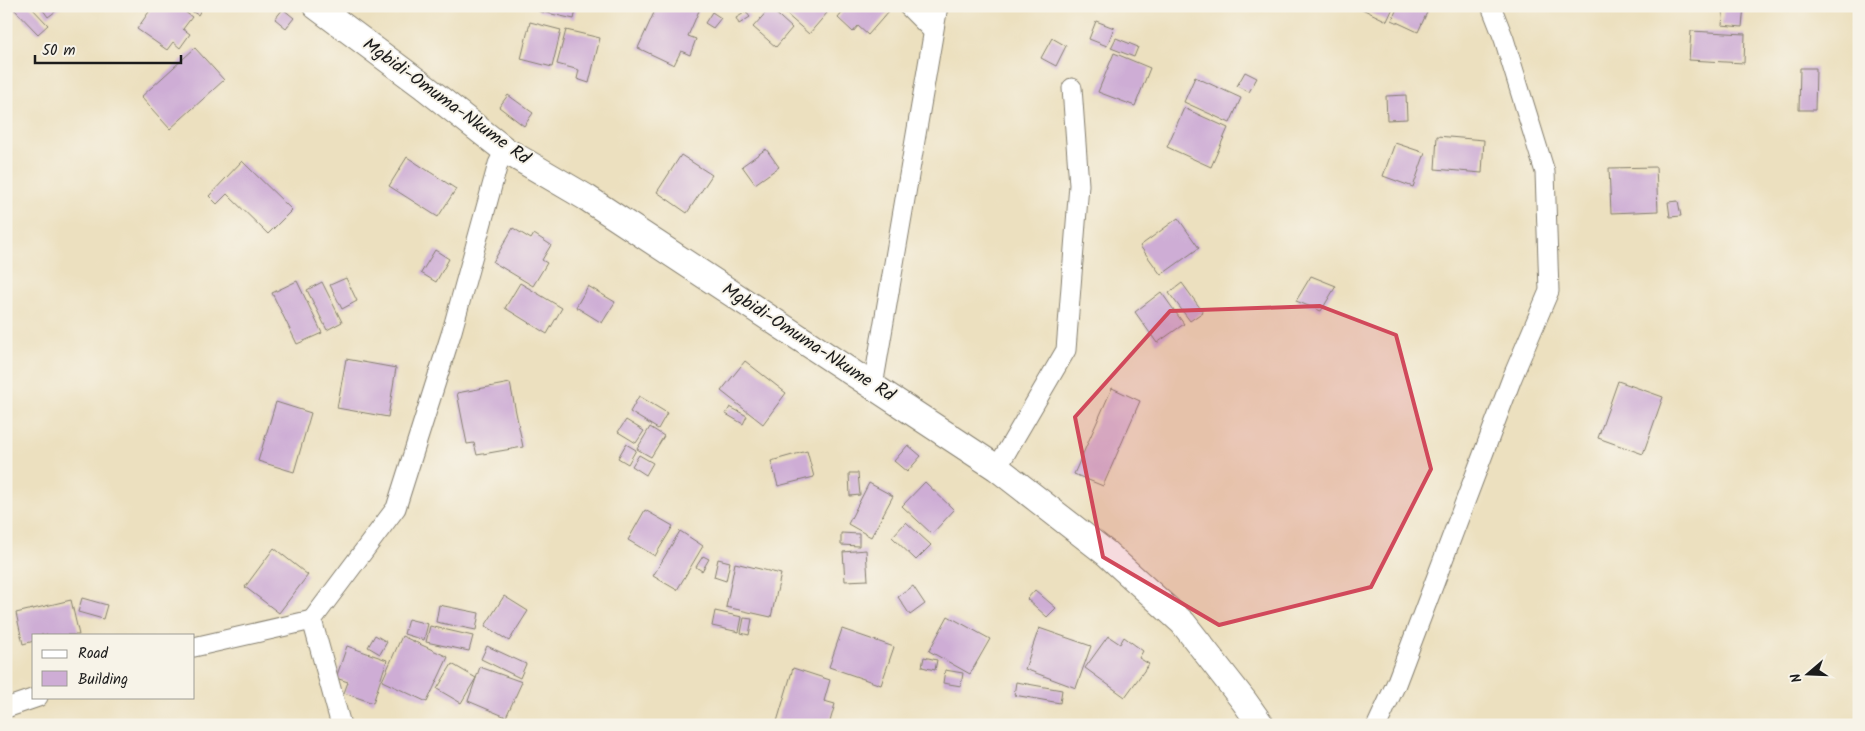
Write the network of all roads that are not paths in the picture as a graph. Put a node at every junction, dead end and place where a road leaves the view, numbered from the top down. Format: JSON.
{"nodes":[{"id":1,"x":316,"y":6,"type":"edge"},
{"id":2,"x":908,"y":6,"type":"edge"},
{"id":3,"x":938,"y":6,"type":"edge"},
{"id":4,"x":1491,"y":6,"type":"edge"},
{"id":5,"x":933,"y":31,"type":"junction"},
{"id":6,"x":1072,"y":88,"type":"dead end"},
{"id":7,"x":505,"y":150,"type":"junction"},
{"id":8,"x":873,"y":386,"type":"junction"},
{"id":9,"x":997,"y":468,"type":"junction"},
{"id":10,"x":312,"y":620,"type":"junction"},
{"id":11,"x":195,"y":648,"type":"edge"},
{"id":12,"x":35,"y":698,"type":"edge"},
{"id":13,"x":6,"y":708,"type":"edge"},
{"id":14,"x":341,"y":725,"type":"edge"},
{"id":15,"x":1261,"y":725,"type":"edge"},
{"id":16,"x":1377,"y":725,"type":"edge"}],
"edges":[{"from":1,"to":7,"type":"street","name":"Mgbidi-Omuma-Nkume Rd"},
{"from":2,"to":5,"type":"street"},
{"from":3,"to":5,"type":"street"},
{"from":4,"to":16,"type":"street"},
{"from":5,"to":8,"type":"street"},
{"from":6,"to":9,"type":"street"},
{"from":7,"to":8,"type":"street","name":"Mgbidi-Omuma-Nkume Rd"},
{"from":7,"to":10,"type":"street"},
{"from":8,"to":9,"type":"street","name":"Mgbidi-Omuma-Nkume Rd"},
{"from":9,"to":15,"type":"street","name":"Mgbidi-Omuma-Nkume Rd"},
{"from":10,"to":11,"type":"street"},
{"from":10,"to":14,"type":"street"},
{"from":12,"to":13,"type":"street"}]}
